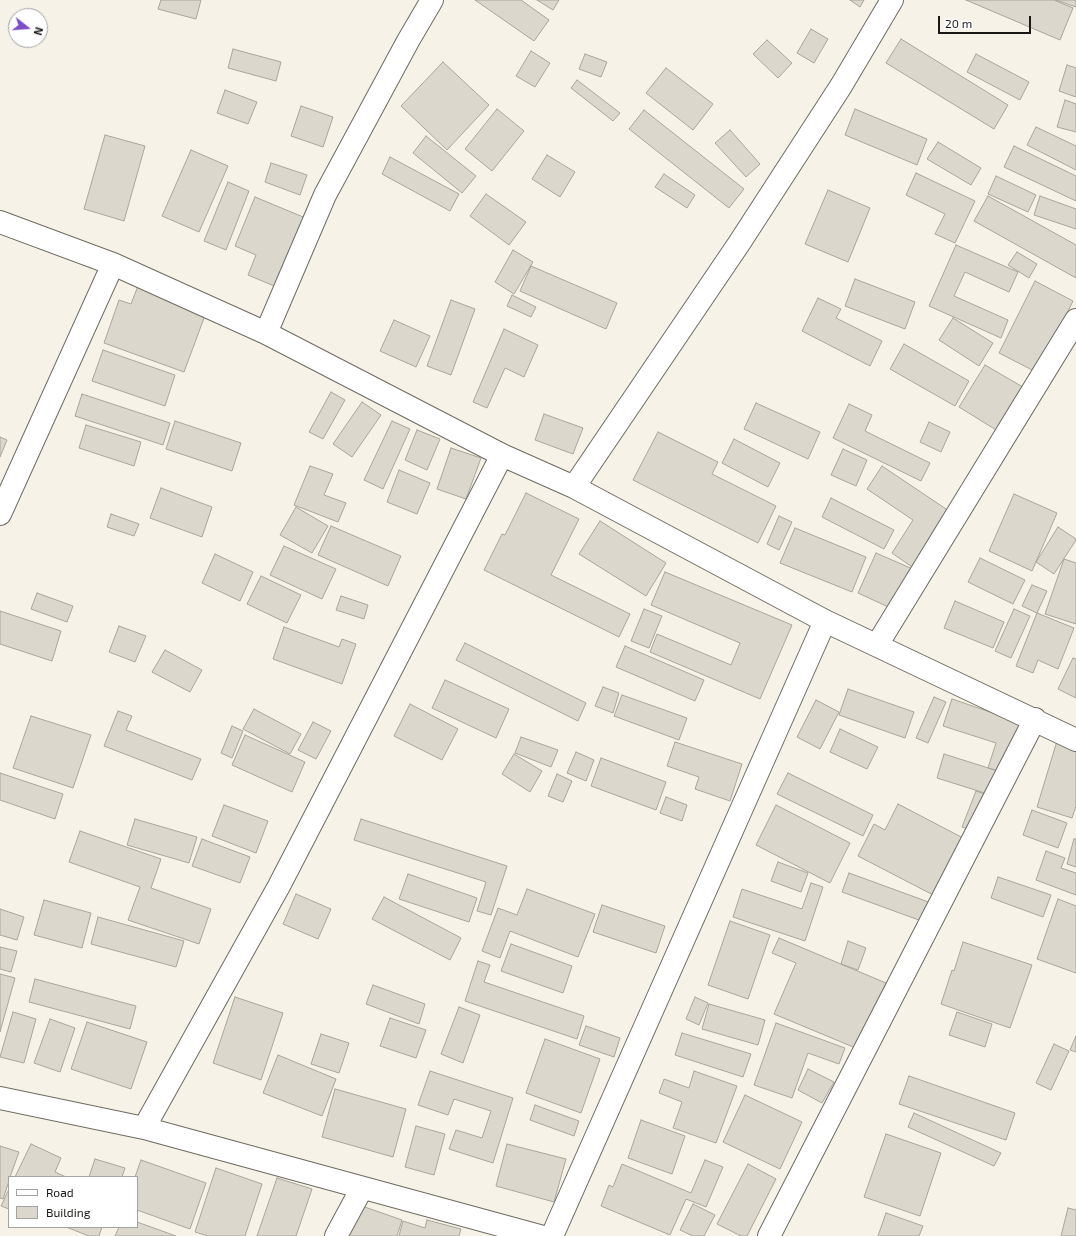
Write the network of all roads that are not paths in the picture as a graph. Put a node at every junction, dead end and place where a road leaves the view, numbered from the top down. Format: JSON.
{"nodes":[{"id":1,"x":432,"y":0,"type":"edge"},
{"id":2,"x":892,"y":0,"type":"edge"},
{"id":3,"x":0,"y":222,"type":"edge"},
{"id":4,"x":113,"y":264,"type":"junction"},
{"id":5,"x":1076,"y":320,"type":"edge"},
{"id":6,"x":266,"y":333,"type":"junction"},
{"id":7,"x":502,"y":455,"type":"junction"},
{"id":8,"x":574,"y":487,"type":"junction"},
{"id":9,"x":0,"y":514,"type":"edge"},
{"id":10,"x":825,"y":621,"type":"junction"},
{"id":11,"x":877,"y":645,"type":"junction"},
{"id":12,"x":1035,"y":719,"type":"junction"},
{"id":13,"x":1076,"y":740,"type":"edge"},
{"id":14,"x":0,"y":1098,"type":"edge"},
{"id":15,"x":144,"y":1128,"type":"junction"},
{"id":16,"x":362,"y":1188,"type":"junction"},
{"id":17,"x":336,"y":1236,"type":"edge"},
{"id":18,"x":540,"y":1236,"type":"edge"},
{"id":19,"x":552,"y":1236,"type":"edge"},
{"id":20,"x":770,"y":1236,"type":"edge"}],
"edges":[{"from":1,"to":6,"type":"street"},
{"from":2,"to":8,"type":"street"},
{"from":3,"to":4,"type":"street"},
{"from":4,"to":6,"type":"street"},
{"from":4,"to":9,"type":"street"},
{"from":5,"to":11,"type":"street"},
{"from":6,"to":7,"type":"street"},
{"from":7,"to":8,"type":"street"},
{"from":7,"to":15,"type":"street"},
{"from":8,"to":10,"type":"street"},
{"from":10,"to":11,"type":"street"},
{"from":10,"to":19,"type":"street"},
{"from":11,"to":12,"type":"street"},
{"from":12,"to":13,"type":"street"},
{"from":12,"to":20,"type":"street"},
{"from":14,"to":15,"type":"street"},
{"from":15,"to":16,"type":"street"},
{"from":16,"to":17,"type":"street"},
{"from":16,"to":18,"type":"street"}]}
